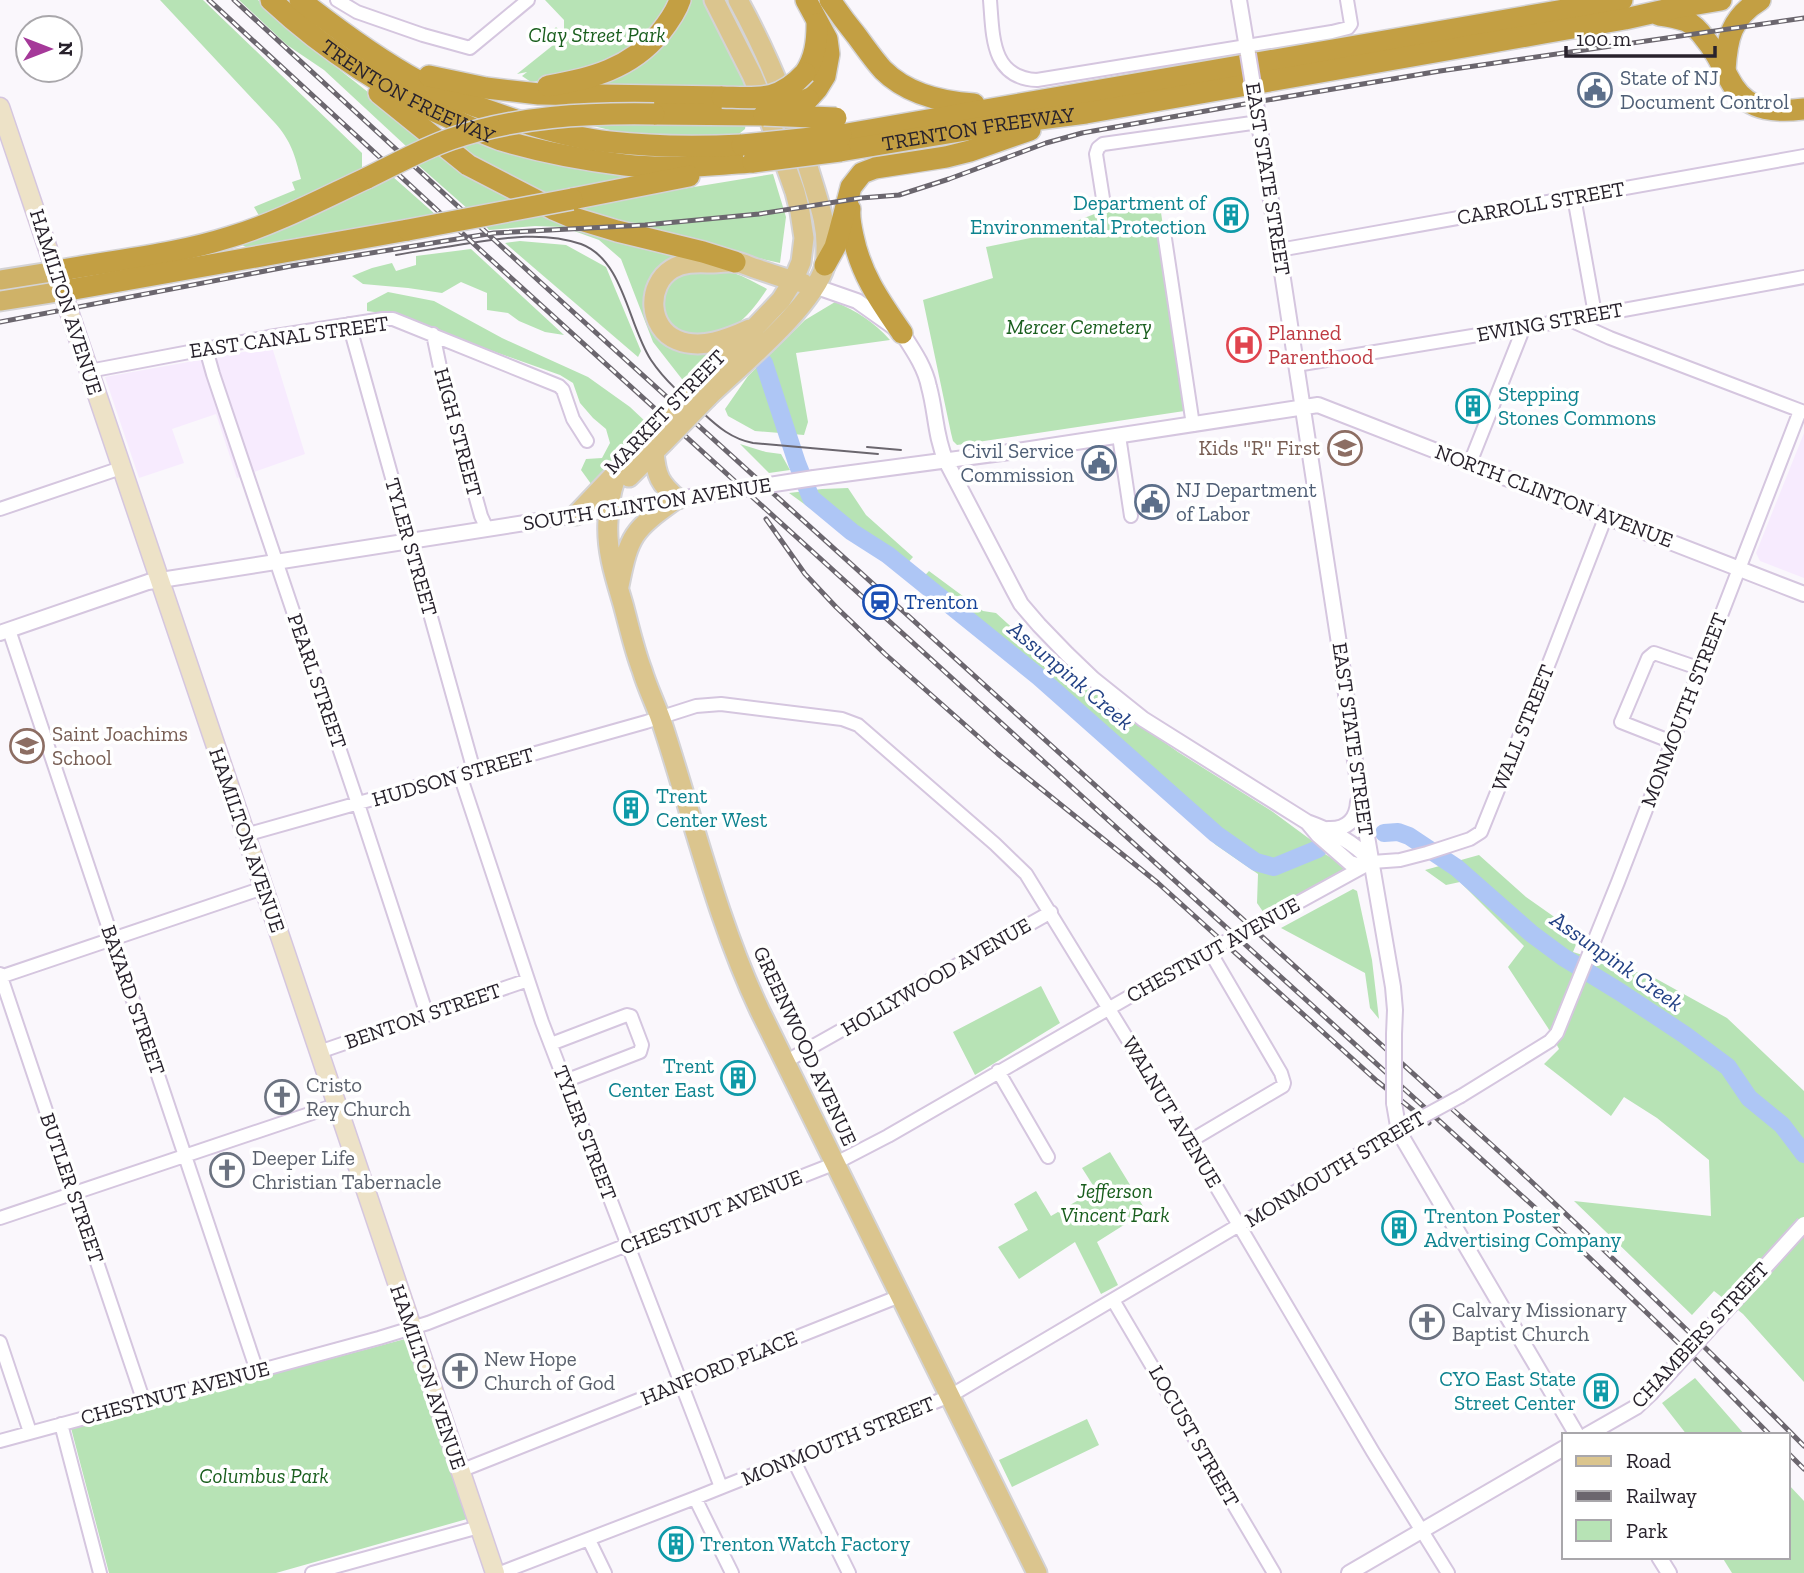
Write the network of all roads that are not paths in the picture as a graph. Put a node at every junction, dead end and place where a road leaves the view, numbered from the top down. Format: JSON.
{"nodes":[{"id":1,"x":271,"y":0,"type":"edge"},
{"id":2,"x":300,"y":0,"type":"edge"},
{"id":3,"x":528,"y":0,"type":"edge"},
{"id":4,"x":680,"y":0,"type":"edge"},
{"id":5,"x":714,"y":0,"type":"edge"},
{"id":6,"x":738,"y":0,"type":"edge"},
{"id":7,"x":806,"y":0,"type":"edge"},
{"id":8,"x":830,"y":0,"type":"edge"},
{"id":9,"x":990,"y":0,"type":"edge"},
{"id":10,"x":1239,"y":0,"type":"edge"},
{"id":11,"x":1347,"y":0,"type":"edge"},
{"id":12,"x":1622,"y":0,"type":"edge"},
{"id":13,"x":1721,"y":0,"type":"edge"},
{"id":14,"x":1760,"y":0,"type":"edge"},
{"id":15,"x":343,"y":2,"type":"edge"},
{"id":16,"x":1650,"y":13,"type":"junction"},
{"id":17,"x":817,"y":22,"type":"junction"},
{"id":18,"x":1248,"y":51,"type":"junction"},
{"id":19,"x":342,"y":59,"type":"junction"},
{"id":20,"x":382,"y":59,"type":"junction"},
{"id":21,"x":1726,"y":70,"type":"junction"},
{"id":22,"x":517,"y":91,"type":"junction"},
{"id":23,"x":1007,"y":106,"type":"junction"},
{"id":24,"x":0,"y":107,"type":"edge"},
{"id":25,"x":1803,"y":108,"type":"edge"},
{"id":26,"x":1086,"y":113,"type":"junction"},
{"id":27,"x":764,"y":115,"type":"junction"},
{"id":28,"x":1259,"y":122,"type":"junction"},
{"id":29,"x":839,"y":135,"type":"junction"},
{"id":30,"x":747,"y":154,"type":"junction"},
{"id":31,"x":1804,"y":156,"type":"edge"},
{"id":32,"x":850,"y":189,"type":"junction"},
{"id":33,"x":1574,"y":197,"type":"junction"},
{"id":34,"x":1104,"y":205,"type":"dead end"},
{"id":35,"x":1164,"y":232,"type":"dead end"},
{"id":36,"x":1279,"y":250,"type":"junction"},
{"id":37,"x":735,"y":262,"type":"junction"},
{"id":38,"x":825,"y":265,"type":"junction"},
{"id":39,"x":1804,"y":277,"type":"edge"},
{"id":40,"x":0,"y":280,"type":"edge"},
{"id":41,"x":60,"y":281,"type":"junction"},
{"id":42,"x":793,"y":281,"type":"junction"},
{"id":43,"x":814,"y":286,"type":"junction"},
{"id":44,"x":0,"y":301,"type":"edge"},
{"id":45,"x":1595,"y":314,"type":"junction"},
{"id":46,"x":1569,"y":320,"type":"junction"},
{"id":47,"x":349,"y":324,"type":"junction"},
{"id":48,"x":757,"y":325,"type":"junction"},
{"id":49,"x":1524,"y":327,"type":"junction"},
{"id":50,"x":902,"y":333,"type":"junction"},
{"id":51,"x":433,"y":334,"type":"junction"},
{"id":52,"x":206,"y":349,"type":"junction"},
{"id":53,"x":1296,"y":365,"type":"junction"},
{"id":54,"x":89,"y":371,"type":"junction"},
{"id":55,"x":705,"y":390,"type":"junction"},
{"id":56,"x":1302,"y":407,"type":"junction"},
{"id":57,"x":1802,"y":411,"type":"edge"},
{"id":58,"x":1193,"y":425,"type":"junction"},
{"id":59,"x":1119,"y":436,"type":"junction"},
{"id":60,"x":587,"y":441,"type":"dead end"},
{"id":61,"x":657,"y":443,"type":"junction"},
{"id":62,"x":946,"y":461,"type":"junction"},
{"id":63,"x":1470,"y":463,"type":"junction"},
{"id":64,"x":121,"y":468,"type":"junction"},
{"id":65,"x":619,"y":470,"type":"junction"},
{"id":66,"x":676,"y":500,"type":"junction"},
{"id":67,"x":0,"y":509,"type":"edge"},
{"id":68,"x":609,"y":511,"type":"junction"},
{"id":69,"x":576,"y":515,"type":"junction"},
{"id":70,"x":1131,"y":516,"type":"dead end"},
{"id":71,"x":1606,"y":516,"type":"junction"},
{"id":72,"x":488,"y":529,"type":"junction"},
{"id":73,"x":409,"y":541,"type":"junction"},
{"id":74,"x":276,"y":562,"type":"junction"},
{"id":75,"x":1739,"y":568,"type":"junction"},
{"id":76,"x":160,"y":580,"type":"junction"},
{"id":77,"x":619,"y":590,"type":"junction"},
{"id":78,"x":1804,"y":594,"type":"edge"},
{"id":79,"x":4,"y":631,"type":"edge"},
{"id":80,"x":1701,"y":669,"type":"junction"},
{"id":81,"x":660,"y":718,"type":"junction"},
{"id":82,"x":1672,"y":742,"type":"junction"},
{"id":83,"x":474,"y":771,"type":"junction"},
{"id":84,"x":460,"y":775,"type":"junction"},
{"id":85,"x":1359,"y":790,"type":"junction"},
{"id":86,"x":358,"y":804,"type":"junction"},
{"id":87,"x":1307,"y":822,"type":"junction"},
{"id":88,"x":1328,"y":829,"type":"junction"},
{"id":89,"x":246,"y":835,"type":"junction"},
{"id":90,"x":1372,"y":862,"type":"junction"},
{"id":91,"x":263,"y":888,"type":"junction"},
{"id":92,"x":1051,"y":912,"type":"junction"},
{"id":93,"x":112,"y":939,"type":"junction"},
{"id":94,"x":1214,"y":947,"type":"junction"},
{"id":95,"x":0,"y":976,"type":"edge"},
{"id":96,"x":528,"y":980,"type":"junction"},
{"id":97,"x":1110,"y":1008,"type":"junction"},
{"id":98,"x":427,"y":1014,"type":"junction"},
{"id":99,"x":551,"y":1044,"type":"junction"},
{"id":100,"x":319,"y":1052,"type":"junction"},
{"id":101,"x":785,"y":1062,"type":"junction"},
{"id":102,"x":998,"y":1071,"type":"junction"},
{"id":103,"x":565,"y":1081,"type":"junction"},
{"id":104,"x":336,"y":1105,"type":"junction"},
{"id":105,"x":1399,"y":1132,"type":"junction"},
{"id":106,"x":1190,"y":1141,"type":"junction"},
{"id":107,"x":185,"y":1155,"type":"junction"},
{"id":108,"x":1048,"y":1157,"type":"dead end"},
{"id":109,"x":835,"y":1163,"type":"junction"},
{"id":110,"x":74,"y":1193,"type":"junction"},
{"id":111,"x":0,"y":1218,"type":"edge"},
{"id":112,"x":1804,"y":1224,"type":"edge"},
{"id":113,"x":1239,"y":1226,"type":"junction"},
{"id":114,"x":629,"y":1245,"type":"junction"},
{"id":115,"x":900,"y":1296,"type":"junction"},
{"id":116,"x":1113,"y":1300,"type":"junction"},
{"id":117,"x":411,"y":1328,"type":"junction"},
{"id":118,"x":0,"y":1342,"type":"edge"},
{"id":119,"x":257,"y":1371,"type":"junction"},
{"id":120,"x":681,"y":1383,"type":"junction"},
{"id":121,"x":950,"y":1396,"type":"junction"},
{"id":122,"x":144,"y":1402,"type":"junction"},
{"id":123,"x":61,"y":1424,"type":"junction"},
{"id":124,"x":30,"y":1432,"type":"junction"},
{"id":125,"x":1576,"y":1433,"type":"edge"},
{"id":126,"x":1590,"y":1433,"type":"edge"},
{"id":127,"x":0,"y":1441,"type":"edge"},
{"id":128,"x":1562,"y":1449,"type":"edge"},
{"id":129,"x":793,"y":1459,"type":"junction"},
{"id":130,"x":460,"y":1471,"type":"junction"},
{"id":131,"x":721,"y":1487,"type":"junction"},
{"id":132,"x":695,"y":1498,"type":"junction"},
{"id":133,"x":479,"y":1527,"type":"junction"},
{"id":134,"x":1421,"y":1531,"type":"junction"},
{"id":135,"x":589,"y":1539,"type":"junction"},
{"id":136,"x":334,"y":1570,"type":"edge"},
{"id":137,"x":100,"y":1573,"type":"edge"},
{"id":138,"x":312,"y":1573,"type":"edge"},
{"id":139,"x":495,"y":1573,"type":"edge"},
{"id":140,"x":500,"y":1573,"type":"edge"},
{"id":141,"x":605,"y":1573,"type":"edge"},
{"id":142,"x":732,"y":1573,"type":"edge"},
{"id":143,"x":849,"y":1573,"type":"edge"},
{"id":144,"x":1037,"y":1573,"type":"edge"},
{"id":145,"x":1274,"y":1573,"type":"edge"},
{"id":146,"x":1349,"y":1573,"type":"edge"},
{"id":147,"x":1448,"y":1573,"type":"edge"}],
"edges":[{"from":1,"to":19,"type":"highway","name":"TRENTON FREEWAY"},
{"from":2,"to":20,"type":"highway","name":"TRENTON FREEWAY"},
{"from":3,"to":15,"type":"street"},
{"from":4,"to":22,"type":"highway"},
{"from":5,"to":42,"type":"main road","name":"MARKET STREET"},
{"from":6,"to":38,"type":"main road","name":"MARKET STREET"},
{"from":7,"to":17,"type":"highway"},
{"from":8,"to":23,"type":"highway"},
{"from":9,"to":18,"type":"street"},
{"from":10,"to":18,"type":"street","name":"EAST STATE STREET"},
{"from":11,"to":18,"type":"street"},
{"from":12,"to":23,"type":"highway","name":"TRENTON FREEWAY"},
{"from":13,"to":16,"type":"highway","name":"TRENTON FREEWAY"},
{"from":14,"to":21,"type":"highway"},
{"from":16,"to":21,"type":"highway"},
{"from":16,"to":26,"type":"highway","name":"TRENTON FREEWAY"},
{"from":17,"to":22,"type":"highway","bridge":true},
{"from":17,"to":27,"type":"highway","bridge":true},
{"from":18,"to":28,"type":"street","name":"EAST STATE STREET","bridge":true},
{"from":19,"to":30,"type":"highway","name":"TRENTON FREEWAY"},
{"from":19,"to":37,"type":"highway"},
{"from":20,"to":22,"type":"highway"},
{"from":20,"to":30,"type":"highway","name":"TRENTON FREEWAY"},
{"from":21,"to":25,"type":"highway"},
{"from":23,"to":29,"type":"highway","name":"TRENTON FREEWAY"},
{"from":24,"to":41,"type":"main road","name":"HAMILTON AVENUE"},
{"from":26,"to":29,"type":"highway","name":"TRENTON FREEWAY"},
{"from":26,"to":32,"type":"highway"},
{"from":27,"to":29,"type":"highway","bridge":true},
{"from":27,"to":41,"type":"highway","bridge":true},
{"from":28,"to":34,"type":"street"},
{"from":28,"to":36,"type":"street","name":"EAST STATE STREET"},
{"from":29,"to":30,"type":"highway","name":"TRENTON FREEWAY","bridge":true},
{"from":30,"to":41,"type":"highway","bridge":true},
{"from":31,"to":33,"type":"street","name":"CARROLL STREET"},
{"from":32,"to":38,"type":"highway"},
{"from":32,"to":50,"type":"highway"},
{"from":33,"to":36,"type":"street","name":"CARROLL STREET"},
{"from":33,"to":45,"type":"street"},
{"from":35,"to":58,"type":"street"},
{"from":36,"to":53,"type":"street","name":"EAST STATE STREET"},
{"from":37,"to":42,"type":"main road"},
{"from":37,"to":48,"type":"main road"},
{"from":38,"to":43,"type":"main road","name":"MARKET STREET"},
{"from":39,"to":45,"type":"street","name":"EWING STREET"},
{"from":40,"to":41,"type":"highway"},
{"from":41,"to":44,"type":"highway"},
{"from":41,"to":54,"type":"main road","name":"HAMILTON AVENUE"},
{"from":42,"to":43,"type":"main road"},
{"from":42,"to":48,"type":"main road","name":"MARKET STREET"},
{"from":43,"to":50,"type":"street"},
{"from":43,"to":55,"type":"main road","name":"MARKET STREET"},
{"from":45,"to":46,"type":"street","name":"EWING STREET"},
{"from":46,"to":49,"type":"street","name":"EWING STREET"},
{"from":46,"to":57,"type":"street"},
{"from":47,"to":51,"type":"street","name":"EAST CANAL STREET"},
{"from":47,"to":52,"type":"street","name":"EAST CANAL STREET"},
{"from":47,"to":73,"type":"street","name":"TYLER STREET"},
{"from":48,"to":55,"type":"main road","name":"MARKET STREET"},
{"from":49,"to":53,"type":"street","name":"EWING STREET"},
{"from":49,"to":63,"type":"street"},
{"from":50,"to":62,"type":"street"},
{"from":51,"to":60,"type":"street","name":"EAST CANAL STREET"},
{"from":51,"to":72,"type":"street","name":"HIGH STREET"},
{"from":52,"to":54,"type":"street","name":"EAST CANAL STREET"},
{"from":52,"to":74,"type":"street","name":"PEARL STREET"},
{"from":53,"to":56,"type":"street","name":"EAST STATE STREET"},
{"from":54,"to":64,"type":"main road","name":"HAMILTON AVENUE"},
{"from":55,"to":61,"type":"main road","name":"MARKET STREET","bridge":true},
{"from":56,"to":58,"type":"street","name":"SOUTH CLINTON AVENUE"},
{"from":56,"to":63,"type":"street","name":"NORTH CLINTON AVENUE"},
{"from":56,"to":85,"type":"street","name":"EAST STATE STREET"},
{"from":57,"to":75,"type":"street","name":"MONMOUTH STREET"},
{"from":58,"to":59,"type":"street","name":"SOUTH CLINTON AVENUE"},
{"from":59,"to":62,"type":"street","name":"SOUTH CLINTON AVENUE"},
{"from":59,"to":70,"type":"street"},
{"from":61,"to":65,"type":"main road","name":"MARKET STREET"},
{"from":61,"to":66,"type":"main road"},
{"from":61,"to":68,"type":"main road","name":"MARKET STREET"},
{"from":62,"to":66,"type":"street","name":"SOUTH CLINTON AVENUE","bridge":true},
{"from":62,"to":87,"type":"street"},
{"from":63,"to":71,"type":"street","name":"NORTH CLINTON AVENUE"},
{"from":64,"to":67,"type":"street"},
{"from":64,"to":76,"type":"main road","name":"HAMILTON AVENUE"},
{"from":65,"to":68,"type":"main road","name":"MARKET STREET"},
{"from":65,"to":69,"type":"main road"},
{"from":66,"to":68,"type":"street","name":"SOUTH CLINTON AVENUE"},
{"from":66,"to":77,"type":"main road"},
{"from":68,"to":69,"type":"street","name":"SOUTH CLINTON AVENUE"},
{"from":68,"to":77,"type":"main road","name":"GREENWOOD AVENUE"},
{"from":69,"to":72,"type":"street","name":"SOUTH CLINTON AVENUE"},
{"from":71,"to":75,"type":"street","name":"NORTH CLINTON AVENUE"},
{"from":71,"to":90,"type":"street","name":"WALL STREET"},
{"from":72,"to":73,"type":"street","name":"SOUTH CLINTON AVENUE"},
{"from":73,"to":74,"type":"street","name":"SOUTH CLINTON AVENUE"},
{"from":73,"to":83,"type":"street","name":"TYLER STREET"},
{"from":74,"to":76,"type":"street","name":"SOUTH CLINTON AVENUE"},
{"from":74,"to":86,"type":"street","name":"PEARL STREET"},
{"from":75,"to":78,"type":"street","name":"NORTH CLINTON AVENUE"},
{"from":75,"to":80,"type":"street","name":"MONMOUTH STREET"},
{"from":76,"to":79,"type":"street","name":"SOUTH CLINTON AVENUE"},
{"from":76,"to":89,"type":"main road","name":"HAMILTON AVENUE"},
{"from":77,"to":81,"type":"main road","name":"GREENWOOD AVENUE"},
{"from":79,"to":93,"type":"street","name":"BAYARD STREET"},
{"from":80,"to":82,"type":"street","name":"MONMOUTH STREET"},
{"from":80,"to":82,"type":"street"},
{"from":81,"to":83,"type":"street","name":"HUDSON STREET"},
{"from":81,"to":92,"type":"street","name":"WALNUT AVENUE"},
{"from":81,"to":101,"type":"main road","name":"GREENWOOD AVENUE"},
{"from":82,"to":105,"type":"street","name":"MONMOUTH STREET","bridge":true},
{"from":83,"to":84,"type":"street","name":"HUDSON STREET"},
{"from":84,"to":86,"type":"street","name":"HUDSON STREET"},
{"from":84,"to":96,"type":"street","name":"TYLER STREET"},
{"from":85,"to":88,"type":"street"},
{"from":85,"to":90,"type":"street","name":"EAST STATE STREET"},
{"from":86,"to":89,"type":"street","name":"HUDSON STREET"},
{"from":86,"to":98,"type":"street","name":"PEARL STREET"},
{"from":87,"to":88,"type":"street"},
{"from":87,"to":90,"type":"street"},
{"from":88,"to":90,"type":"street"},
{"from":89,"to":91,"type":"main road","name":"HAMILTON AVENUE"},
{"from":90,"to":94,"type":"street","name":"CHESTNUT AVENUE","bridge":true},
{"from":90,"to":105,"type":"street","name":"EAST STATE STREET","bridge":true},
{"from":91,"to":93,"type":"street"},
{"from":91,"to":100,"type":"main road","name":"HAMILTON AVENUE"},
{"from":92,"to":97,"type":"street","name":"WALNUT AVENUE"},
{"from":92,"to":101,"type":"street","name":"HOLLYWOOD AVENUE"},
{"from":93,"to":95,"type":"street"},
{"from":93,"to":107,"type":"street","name":"BAYARD STREET"},
{"from":94,"to":97,"type":"street","name":"CHESTNUT AVENUE"},
{"from":94,"to":106,"type":"street"},
{"from":95,"to":110,"type":"street","name":"BUTLER STREET"},
{"from":96,"to":98,"type":"street","name":"BENTON STREET"},
{"from":96,"to":99,"type":"street","name":"TYLER STREET"},
{"from":97,"to":102,"type":"street","name":"CHESTNUT AVENUE"},
{"from":97,"to":106,"type":"street","name":"WALNUT AVENUE"},
{"from":98,"to":100,"type":"street","name":"BENTON STREET"},
{"from":99,"to":103,"type":"street","name":"TYLER STREET"},
{"from":99,"to":103,"type":"street"},
{"from":100,"to":104,"type":"main road","name":"HAMILTON AVENUE"},
{"from":101,"to":109,"type":"main road","name":"GREENWOOD AVENUE"},
{"from":102,"to":108,"type":"street"},
{"from":102,"to":109,"type":"street","name":"CHESTNUT AVENUE"},
{"from":103,"to":114,"type":"street","name":"TYLER STREET"},
{"from":104,"to":107,"type":"street"},
{"from":104,"to":117,"type":"main road","name":"HAMILTON AVENUE"},
{"from":105,"to":113,"type":"street","name":"MONMOUTH STREET"},
{"from":105,"to":125,"type":"street","name":"EAST STATE STREET"},
{"from":106,"to":113,"type":"street","name":"WALNUT AVENUE"},
{"from":107,"to":110,"type":"street"},
{"from":107,"to":119,"type":"street","name":"BAYARD STREET"},
{"from":109,"to":114,"type":"street","name":"CHESTNUT AVENUE"},
{"from":109,"to":115,"type":"main road","name":"GREENWOOD AVENUE"},
{"from":110,"to":111,"type":"street"},
{"from":110,"to":122,"type":"street","name":"BUTLER STREET"},
{"from":112,"to":126,"type":"street","name":"CHAMBERS STREET","bridge":true},
{"from":113,"to":116,"type":"street","name":"MONMOUTH STREET"},
{"from":113,"to":134,"type":"street","name":"WALNUT AVENUE"},
{"from":114,"to":117,"type":"street","name":"CHESTNUT AVENUE"},
{"from":114,"to":120,"type":"street","name":"TYLER STREET"},
{"from":115,"to":120,"type":"street","name":"HANFORD PLACE"},
{"from":115,"to":121,"type":"main road","name":"GREENWOOD AVENUE"},
{"from":116,"to":121,"type":"street","name":"MONMOUTH STREET"},
{"from":116,"to":145,"type":"street","name":"LOCUST STREET"},
{"from":117,"to":119,"type":"street","name":"CHESTNUT AVENUE"},
{"from":117,"to":130,"type":"main road","name":"HAMILTON AVENUE"},
{"from":118,"to":124,"type":"street"},
{"from":119,"to":122,"type":"street","name":"CHESTNUT AVENUE"},
{"from":120,"to":130,"type":"street","name":"HANFORD PLACE"},
{"from":120,"to":131,"type":"street","name":"TYLER STREET"},
{"from":121,"to":129,"type":"street","name":"MONMOUTH STREET"},
{"from":121,"to":144,"type":"main road","name":"GREENWOOD AVENUE"},
{"from":122,"to":123,"type":"street","name":"CHESTNUT AVENUE"},
{"from":123,"to":124,"type":"street","name":"CHESTNUT AVENUE"},
{"from":123,"to":137,"type":"street"},
{"from":124,"to":127,"type":"street","name":"CHESTNUT AVENUE"},
{"from":128,"to":134,"type":"street"},
{"from":129,"to":131,"type":"street","name":"MONMOUTH STREET"},
{"from":129,"to":143,"type":"street"},
{"from":130,"to":133,"type":"main road","name":"HAMILTON AVENUE"},
{"from":131,"to":132,"type":"street","name":"MONMOUTH STREET"},
{"from":132,"to":135,"type":"street","name":"MONMOUTH STREET"},
{"from":132,"to":142,"type":"street"},
{"from":133,"to":136,"type":"street"},
{"from":133,"to":139,"type":"main road","name":"HAMILTON AVENUE"},
{"from":134,"to":146,"type":"street"},
{"from":134,"to":147,"type":"street","name":"WALNUT AVENUE"},
{"from":135,"to":140,"type":"street","name":"MONMOUTH STREET"},
{"from":135,"to":141,"type":"street"},
{"from":136,"to":138,"type":"street"}]}
